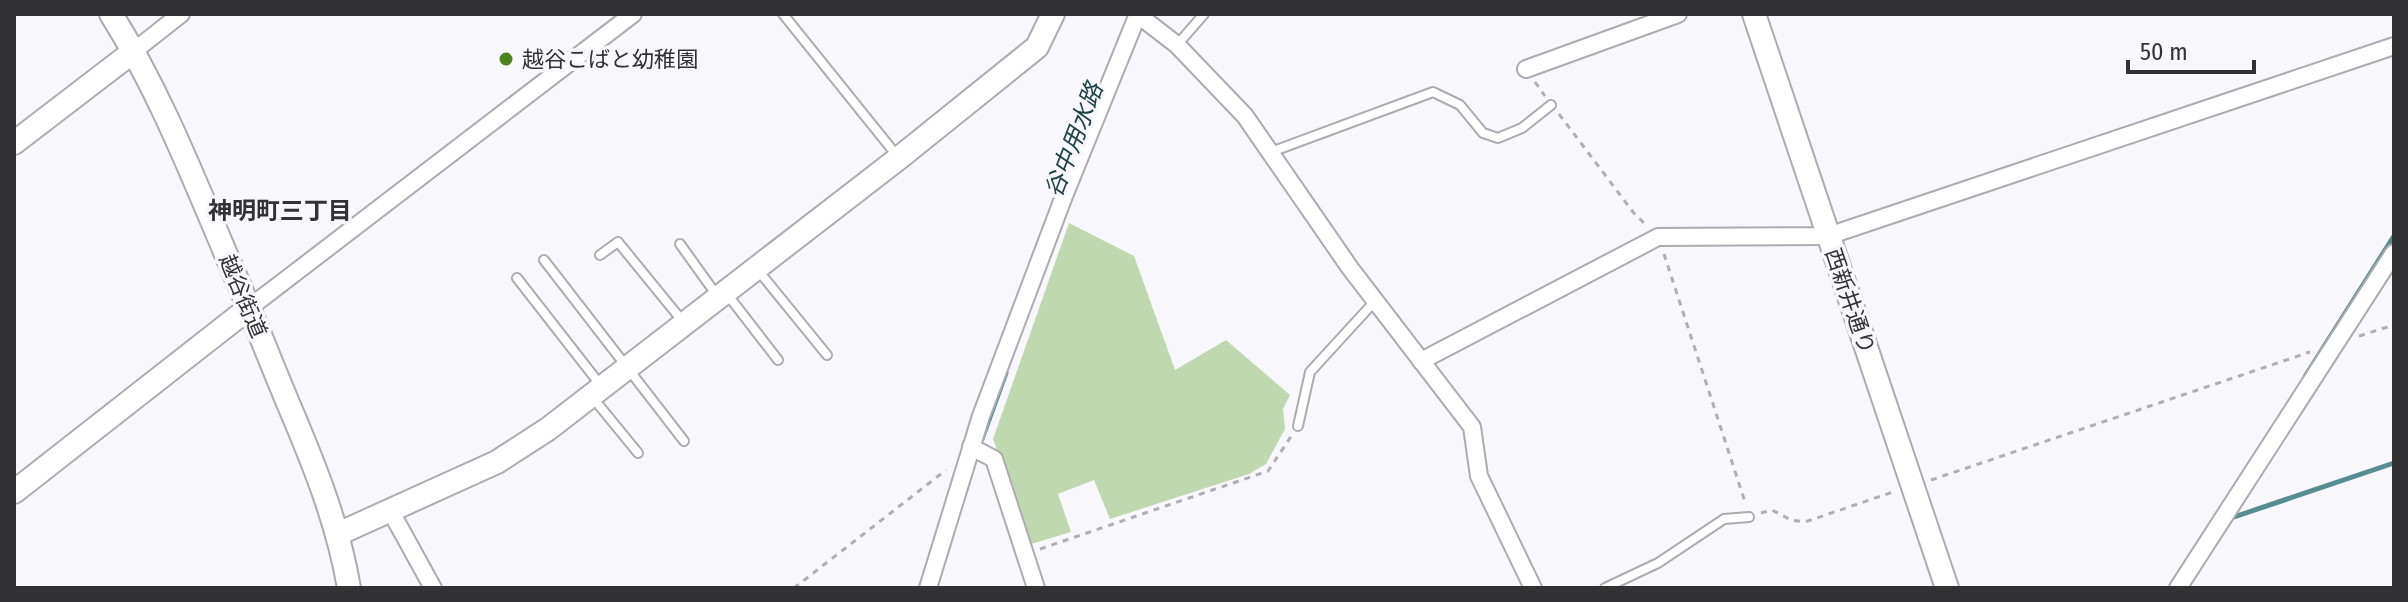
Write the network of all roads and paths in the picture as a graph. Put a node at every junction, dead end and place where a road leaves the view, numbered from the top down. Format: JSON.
{"nodes":[{"id":1,"x":111,"y":14,"type":"edge"},
{"id":2,"x":181,"y":14,"type":"edge"},
{"id":3,"x":633,"y":14,"type":"edge"},
{"id":4,"x":783,"y":14,"type":"edge"},
{"id":5,"x":1053,"y":14,"type":"edge"},
{"id":6,"x":1137,"y":14,"type":"edge"},
{"id":7,"x":1204,"y":14,"type":"edge"},
{"id":8,"x":1678,"y":14,"type":"edge"},
{"id":9,"x":1754,"y":14,"type":"edge"},
{"id":10,"x":1177,"y":45,"type":"junction"},
{"id":11,"x":2394,"y":46,"type":"edge"},
{"id":12,"x":134,"y":51,"type":"junction"},
{"id":13,"x":1526,"y":69,"type":"dead end"},
{"id":14,"x":1551,"y":105,"type":"dead end"},
{"id":15,"x":14,"y":143,"type":"edge"},
{"id":16,"x":1270,"y":152,"type":"junction"},
{"id":17,"x":899,"y":158,"type":"junction"},
{"id":18,"x":1828,"y":236,"type":"junction"},
{"id":19,"x":680,"y":244,"type":"dead end"},
{"id":20,"x":2394,"y":253,"type":"edge"},
{"id":21,"x":600,"y":255,"type":"dead end"},
{"id":22,"x":544,"y":260,"type":"dead end"},
{"id":23,"x":757,"y":268,"type":"junction"},
{"id":24,"x":517,"y":278,"type":"dead end"},
{"id":25,"x":722,"y":295,"type":"junction"},
{"id":26,"x":1375,"y":301,"type":"junction"},
{"id":27,"x":249,"y":308,"type":"junction"},
{"id":28,"x":684,"y":324,"type":"junction"},
{"id":29,"x":827,"y":355,"type":"dead end"},
{"id":30,"x":778,"y":360,"type":"dead end"},
{"id":31,"x":1421,"y":361,"type":"junction"},
{"id":32,"x":626,"y":369,"type":"junction"},
{"id":33,"x":596,"y":392,"type":"junction"},
{"id":34,"x":1298,"y":426,"type":"joint"},
{"id":35,"x":684,"y":441,"type":"dead end"},
{"id":36,"x":971,"y":447,"type":"junction"},
{"id":37,"x":638,"y":453,"type":"dead end"},
{"id":38,"x":14,"y":492,"type":"edge"},
{"id":39,"x":390,"y":510,"type":"junction"},
{"id":40,"x":1749,"y":517,"type":"dead end"},
{"id":41,"x":338,"y":534,"type":"junction"},
{"id":42,"x":1025,"y":554,"type":"junction"},
{"id":43,"x":349,"y":588,"type":"edge"},
{"id":44,"x":433,"y":588,"type":"edge"},
{"id":45,"x":794,"y":588,"type":"edge"},
{"id":46,"x":928,"y":588,"type":"edge"},
{"id":47,"x":1036,"y":588,"type":"edge"},
{"id":48,"x":1533,"y":588,"type":"edge"},
{"id":49,"x":1605,"y":588,"type":"edge"},
{"id":50,"x":1947,"y":588,"type":"edge"},
{"id":51,"x":2178,"y":588,"type":"edge"}],
"edges":[{"from":1,"to":12,"type":"street","name":"越谷街道"},
{"from":2,"to":12,"type":"street"},
{"from":3,"to":27,"type":"street"},
{"from":4,"to":17,"type":"lane"},
{"from":5,"to":17,"type":"street"},
{"from":6,"to":10,"type":"street"},
{"from":6,"to":36,"type":"street"},
{"from":7,"to":10,"type":"lane"},
{"from":8,"to":13,"type":"street"},
{"from":9,"to":18,"type":"street","name":"西新井通り"},
{"from":10,"to":16,"type":"street"},
{"from":11,"to":18,"type":"street"},
{"from":12,"to":15,"type":"street"},
{"from":12,"to":27,"type":"street","name":"越谷街道"},
{"from":14,"to":16,"type":"lane"},
{"from":16,"to":26,"type":"street"},
{"from":17,"to":23,"type":"street"},
{"from":18,"to":31,"type":"street"},
{"from":18,"to":50,"type":"street","name":"西新井通り"},
{"from":19,"to":25,"type":"lane"},
{"from":20,"to":51,"type":"street"},
{"from":21,"to":28,"type":"lane"},
{"from":22,"to":32,"type":"lane"},
{"from":23,"to":25,"type":"street"},
{"from":23,"to":29,"type":"lane"},
{"from":24,"to":33,"type":"lane"},
{"from":25,"to":28,"type":"street"},
{"from":25,"to":30,"type":"lane"},
{"from":26,"to":31,"type":"street"},
{"from":26,"to":34,"type":"lane"},
{"from":27,"to":38,"type":"street"},
{"from":27,"to":41,"type":"street","name":"越谷街道"},
{"from":28,"to":32,"type":"street"},
{"from":31,"to":48,"type":"street"},
{"from":32,"to":33,"type":"street"},
{"from":32,"to":35,"type":"lane"},
{"from":33,"to":37,"type":"lane"},
{"from":33,"to":39,"type":"street"},
{"from":34,"to":42,"type":"path"},
{"from":36,"to":42,"type":"street"},
{"from":36,"to":45,"type":"path"},
{"from":36,"to":46,"type":"street"},
{"from":39,"to":41,"type":"street"},
{"from":39,"to":44,"type":"street"},
{"from":40,"to":49,"type":"lane"},
{"from":41,"to":43,"type":"street","name":"越谷街道"},
{"from":42,"to":47,"type":"street"}]}
